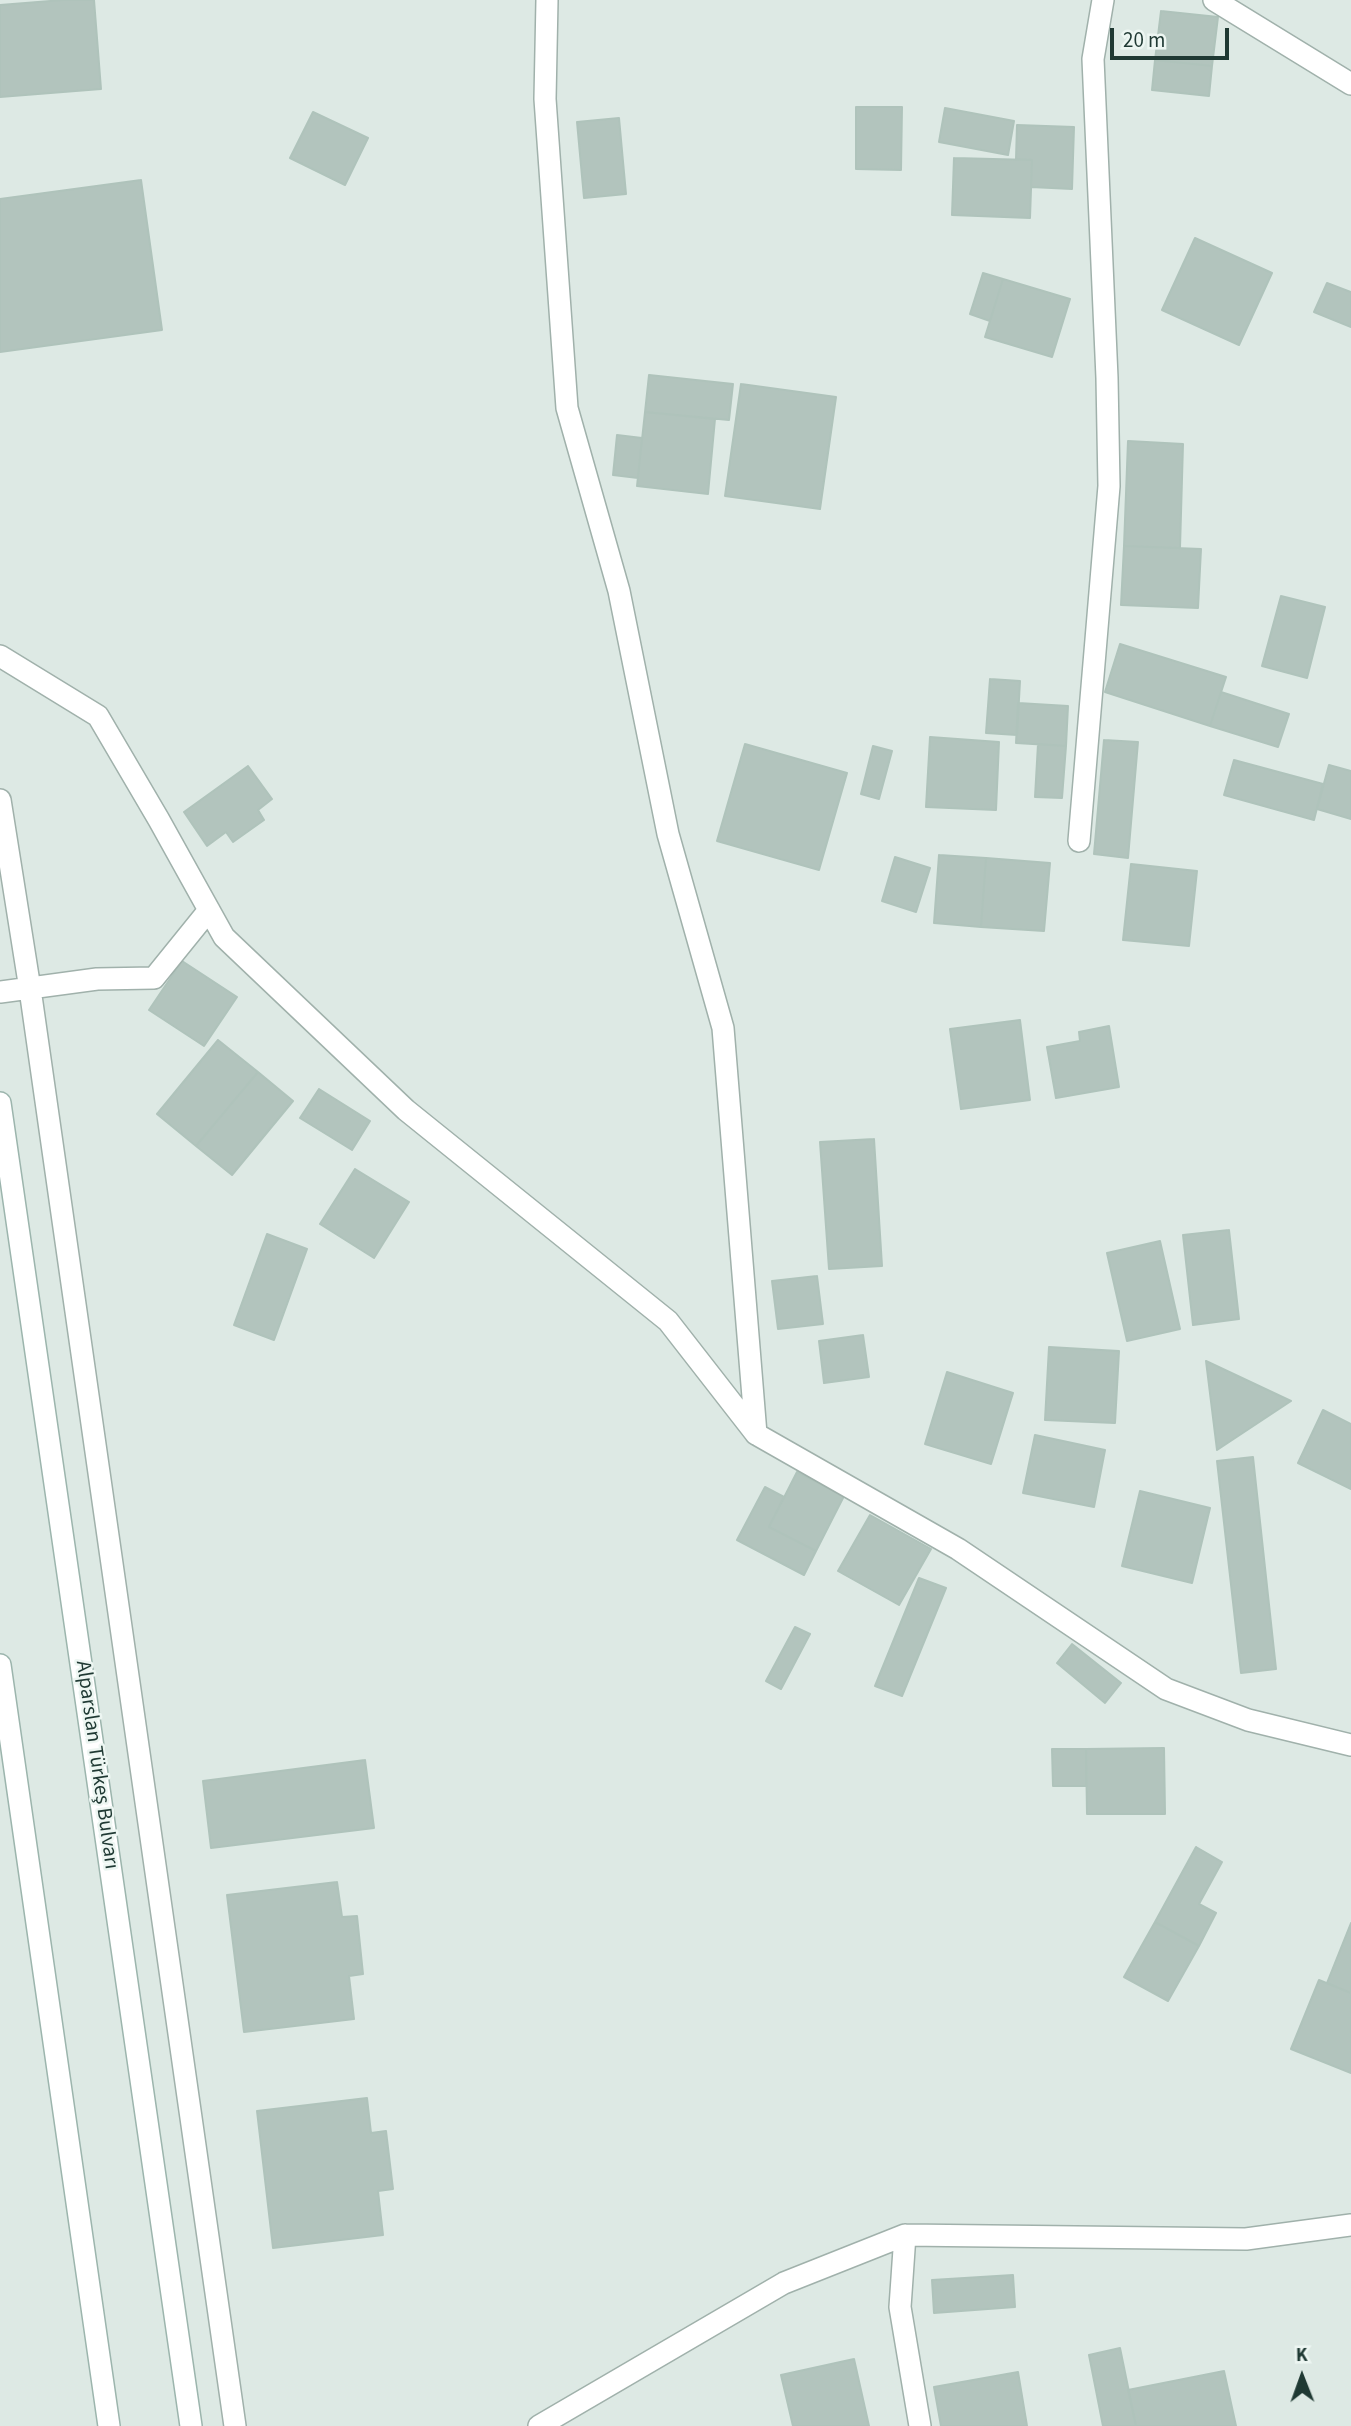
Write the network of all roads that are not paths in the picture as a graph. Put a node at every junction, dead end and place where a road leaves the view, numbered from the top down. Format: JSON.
{"nodes":[{"id":1,"x":547,"y":0,"type":"edge"},
{"id":2,"x":1103,"y":0,"type":"edge"},
{"id":3,"x":1214,"y":0,"type":"edge"},
{"id":4,"x":1351,"y":84,"type":"edge"},
{"id":5,"x":0,"y":656,"type":"edge"},
{"id":6,"x":0,"y":800,"type":"edge"},
{"id":7,"x":1079,"y":841,"type":"dead end"},
{"id":8,"x":209,"y":910,"type":"junction"},
{"id":9,"x":30,"y":989,"type":"junction"},
{"id":10,"x":0,"y":992,"type":"edge"},
{"id":11,"x":0,"y":1103,"type":"edge"},
{"id":12,"x":756,"y":1434,"type":"junction"},
{"id":13,"x":0,"y":1665,"type":"edge"},
{"id":14,"x":1351,"y":1745,"type":"edge"},
{"id":15,"x":1351,"y":2225,"type":"edge"},
{"id":16,"x":905,"y":2235,"type":"junction"},
{"id":17,"x":109,"y":2426,"type":"edge"},
{"id":18,"x":191,"y":2426,"type":"edge"},
{"id":19,"x":235,"y":2426,"type":"edge"},
{"id":20,"x":539,"y":2426,"type":"edge"},
{"id":21,"x":920,"y":2426,"type":"edge"}],
"edges":[{"from":1,"to":12,"type":"street"},
{"from":2,"to":7,"type":"street"},
{"from":3,"to":4,"type":"street"},
{"from":5,"to":8,"type":"street"},
{"from":6,"to":9,"type":"street"},
{"from":8,"to":9,"type":"street"},
{"from":8,"to":12,"type":"street"},
{"from":9,"to":10,"type":"street"},
{"from":9,"to":19,"type":"street"},
{"from":11,"to":18,"type":"street","name":"Alparslan Türkeş Bulvarı"},
{"from":12,"to":14,"type":"street"},
{"from":13,"to":17,"type":"street"},
{"from":15,"to":16,"type":"street"},
{"from":16,"to":20,"type":"street"},
{"from":16,"to":21,"type":"street"}]}
